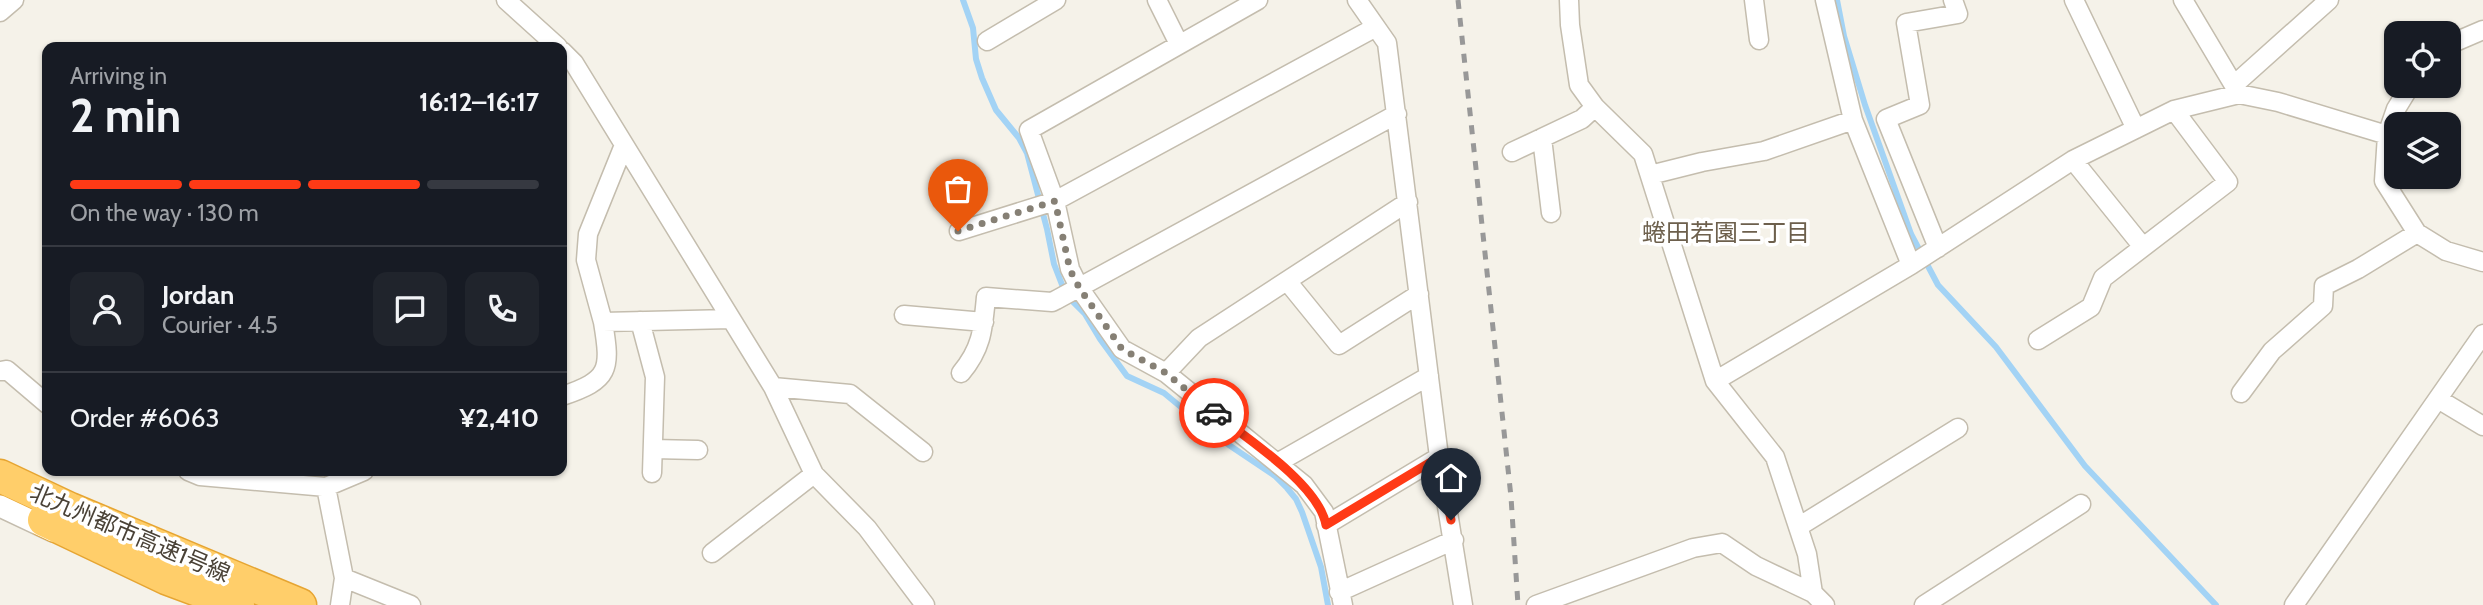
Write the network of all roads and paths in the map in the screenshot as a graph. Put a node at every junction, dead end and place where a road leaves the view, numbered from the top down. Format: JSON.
{"nodes":[{"id":1,"x":14,"y":0,"type":"edge"},
{"id":2,"x":506,"y":0,"type":"edge"},
{"id":3,"x":1056,"y":0,"type":"edge"},
{"id":4,"x":1157,"y":0,"type":"edge"},
{"id":5,"x":1258,"y":0,"type":"edge"},
{"id":6,"x":1357,"y":0,"type":"edge"},
{"id":7,"x":1569,"y":0,"type":"edge"},
{"id":8,"x":1754,"y":0,"type":"edge"},
{"id":9,"x":1825,"y":0,"type":"edge"},
{"id":10,"x":1953,"y":0,"type":"edge"},
{"id":11,"x":2074,"y":0,"type":"edge"},
{"id":12,"x":2183,"y":0,"type":"edge"},
{"id":13,"x":2329,"y":0,"type":"edge"},
{"id":14,"x":0,"y":12,"type":"edge"},
{"id":15,"x":1376,"y":27,"type":"junction"},
{"id":16,"x":2483,"y":30,"type":"edge"},
{"id":17,"x":2461,"y":39,"type":"edge"},
{"id":18,"x":1759,"y":40,"type":"dead end"},
{"id":19,"x":987,"y":41,"type":"dead end"},
{"id":20,"x":552,"y":42,"type":"edge"},
{"id":21,"x":1179,"y":44,"type":"junction"},
{"id":22,"x":567,"y":56,"type":"edge"},
{"id":23,"x":2237,"y":90,"type":"junction"},
{"id":24,"x":1595,"y":107,"type":"junction"},
{"id":25,"x":2174,"y":110,"type":"junction"},
{"id":26,"x":1397,"y":114,"type":"junction"},
{"id":27,"x":1853,"y":120,"type":"junction"},
{"id":28,"x":2136,"y":129,"type":"junction"},
{"id":29,"x":2384,"y":134,"type":"edge"},
{"id":30,"x":1542,"y":138,"type":"junction"},
{"id":31,"x":624,"y":145,"type":"junction"},
{"id":32,"x":1512,"y":152,"type":"dead end"},
{"id":33,"x":2073,"y":160,"type":"junction"},
{"id":34,"x":1650,"y":175,"type":"junction"},
{"id":35,"x":2390,"y":189,"type":"edge"},
{"id":36,"x":1408,"y":202,"type":"junction"},
{"id":37,"x":1044,"y":204,"type":"junction"},
{"id":38,"x":1550,"y":213,"type":"dead end"},
{"id":39,"x":958,"y":231,"type":"dead end"},
{"id":40,"x":2417,"y":233,"type":"junction"},
{"id":41,"x":2143,"y":247,"type":"junction"},
{"id":42,"x":1938,"y":248,"type":"junction"},
{"id":43,"x":2483,"y":262,"type":"edge"},
{"id":44,"x":1911,"y":265,"type":"junction"},
{"id":45,"x":1287,"y":281,"type":"junction"},
{"id":46,"x":1419,"y":294,"type":"junction"},
{"id":47,"x":1069,"y":295,"type":"junction"},
{"id":48,"x":904,"y":315,"type":"dead end"},
{"id":49,"x":731,"y":319,"type":"junction"},
{"id":50,"x":640,"y":321,"type":"junction"},
{"id":51,"x":603,"y":322,"type":"junction"},
{"id":52,"x":984,"y":322,"type":"junction"},
{"id":53,"x":2483,"y":334,"type":"edge"},
{"id":54,"x":2038,"y":340,"type":"dead end"},
{"id":55,"x":0,"y":371,"type":"edge"},
{"id":56,"x":961,"y":373,"type":"dead end"},
{"id":57,"x":1166,"y":373,"type":"junction"},
{"id":58,"x":1429,"y":376,"type":"junction"},
{"id":59,"x":1715,"y":381,"type":"junction"},
{"id":60,"x":773,"y":387,"type":"junction"},
{"id":61,"x":2241,"y":393,"type":"dead end"},
{"id":62,"x":567,"y":394,"type":"edge"},
{"id":63,"x":2438,"y":398,"type":"junction"},
{"id":64,"x":42,"y":400,"type":"edge"},
{"id":65,"x":2483,"y":426,"type":"edge"},
{"id":66,"x":1958,"y":428,"type":"dead end"},
{"id":67,"x":653,"y":449,"type":"junction"},
{"id":68,"x":698,"y":450,"type":"dead end"},
{"id":69,"x":923,"y":452,"type":"dead end"},
{"id":70,"x":1439,"y":457,"type":"junction"},
{"id":71,"x":1277,"y":463,"type":"junction"},
{"id":72,"x":0,"y":470,"type":"edge"},
{"id":73,"x":652,"y":473,"type":"dead end"},
{"id":74,"x":814,"y":474,"type":"junction"},
{"id":75,"x":0,"y":476,"type":"edge"},
{"id":76,"x":200,"y":476,"type":"edge"},
{"id":77,"x":352,"y":476,"type":"edge"},
{"id":78,"x":326,"y":487,"type":"junction"},
{"id":79,"x":0,"y":500,"type":"edge"},
{"id":80,"x":2081,"y":504,"type":"dead end"},
{"id":81,"x":0,"y":506,"type":"edge"},
{"id":82,"x":1326,"y":525,"type":"junction"},
{"id":83,"x":1798,"y":527,"type":"junction"},
{"id":84,"x":1454,"y":540,"type":"junction"},
{"id":85,"x":712,"y":553,"type":"dead end"},
{"id":86,"x":344,"y":578,"type":"junction"},
{"id":87,"x":1341,"y":598,"type":"edge"},
{"id":88,"x":1819,"y":599,"type":"edge"},
{"id":89,"x":225,"y":605,"type":"edge"},
{"id":90,"x":238,"y":605,"type":"edge"},
{"id":91,"x":300,"y":605,"type":"edge"},
{"id":92,"x":313,"y":605,"type":"edge"},
{"id":93,"x":340,"y":605,"type":"edge"},
{"id":94,"x":411,"y":605,"type":"edge"},
{"id":95,"x":925,"y":605,"type":"edge"},
{"id":96,"x":1463,"y":605,"type":"edge"},
{"id":97,"x":1536,"y":605,"type":"edge"},
{"id":98,"x":1924,"y":605,"type":"edge"},
{"id":99,"x":2294,"y":605,"type":"edge"}],
"edges":[{"from":1,"to":14,"type":"street"},
{"from":2,"to":20,"type":"street"},
{"from":3,"to":19,"type":"street"},
{"from":4,"to":21,"type":"street"},
{"from":5,"to":21,"type":"street"},
{"from":6,"to":15,"type":"street"},
{"from":7,"to":24,"type":"street"},
{"from":8,"to":18,"type":"street"},
{"from":9,"to":27,"type":"street"},
{"from":10,"to":42,"type":"street"},
{"from":11,"to":28,"type":"street"},
{"from":12,"to":23,"type":"street"},
{"from":13,"to":23,"type":"street"},
{"from":15,"to":26,"type":"street"},
{"from":15,"to":37,"type":"street"},
{"from":16,"to":17,"type":"street"},
{"from":21,"to":37,"type":"street"},
{"from":22,"to":31,"type":"street"},
{"from":23,"to":25,"type":"street"},
{"from":23,"to":29,"type":"street"},
{"from":24,"to":30,"type":"street"},
{"from":24,"to":34,"type":"street"},
{"from":25,"to":28,"type":"street"},
{"from":25,"to":41,"type":"street"},
{"from":26,"to":36,"type":"street"},
{"from":26,"to":47,"type":"street"},
{"from":27,"to":34,"type":"street"},
{"from":27,"to":44,"type":"street"},
{"from":28,"to":33,"type":"street"},
{"from":30,"to":32,"type":"street"},
{"from":30,"to":38,"type":"street"},
{"from":31,"to":49,"type":"street"},
{"from":31,"to":51,"type":"street"},
{"from":33,"to":41,"type":"street"},
{"from":33,"to":42,"type":"street"},
{"from":34,"to":59,"type":"street"},
{"from":35,"to":40,"type":"street"},
{"from":36,"to":45,"type":"street"},
{"from":36,"to":46,"type":"street"},
{"from":37,"to":39,"type":"street"},
{"from":37,"to":47,"type":"street"},
{"from":40,"to":43,"type":"street"},
{"from":40,"to":61,"type":"street"},
{"from":41,"to":54,"type":"street"},
{"from":42,"to":44,"type":"street"},
{"from":44,"to":59,"type":"street"},
{"from":45,"to":46,"type":"street"},
{"from":45,"to":57,"type":"street"},
{"from":46,"to":58,"type":"street"},
{"from":47,"to":52,"type":"street"},
{"from":47,"to":57,"type":"street"},
{"from":48,"to":52,"type":"street"},
{"from":49,"to":50,"type":"street"},
{"from":49,"to":60,"type":"street"},
{"from":50,"to":51,"type":"street"},
{"from":50,"to":67,"type":"street"},
{"from":51,"to":62,"type":"street"},
{"from":52,"to":56,"type":"street"},
{"from":53,"to":63,"type":"street"},
{"from":55,"to":64,"type":"street"},
{"from":57,"to":71,"type":"street"},
{"from":58,"to":70,"type":"street"},
{"from":58,"to":71,"type":"street"},
{"from":59,"to":83,"type":"street"},
{"from":60,"to":69,"type":"street"},
{"from":60,"to":74,"type":"street"},
{"from":63,"to":65,"type":"street"},
{"from":63,"to":99,"type":"street"},
{"from":66,"to":83,"type":"street"},
{"from":67,"to":68,"type":"street"},
{"from":67,"to":73,"type":"street"},
{"from":70,"to":82,"type":"street"},
{"from":70,"to":84,"type":"street"},
{"from":71,"to":82,"type":"street"},
{"from":72,"to":92,"type":"street"},
{"from":74,"to":85,"type":"street"},
{"from":74,"to":95,"type":"street"},
{"from":75,"to":91,"type":"highway","name":"北九州都市高速1号線"},
{"from":76,"to":78,"type":"street"},
{"from":77,"to":78,"type":"street"},
{"from":78,"to":86,"type":"street"},
{"from":79,"to":90,"type":"highway","name":"北九州都市高速1号線"},
{"from":80,"to":98,"type":"street"},
{"from":81,"to":89,"type":"street"},
{"from":82,"to":87,"type":"street"},
{"from":83,"to":88,"type":"street"},
{"from":84,"to":87,"type":"street"},
{"from":84,"to":96,"type":"street"},
{"from":86,"to":93,"type":"street"},
{"from":86,"to":94,"type":"street"},
{"from":88,"to":97,"type":"street"}]}
